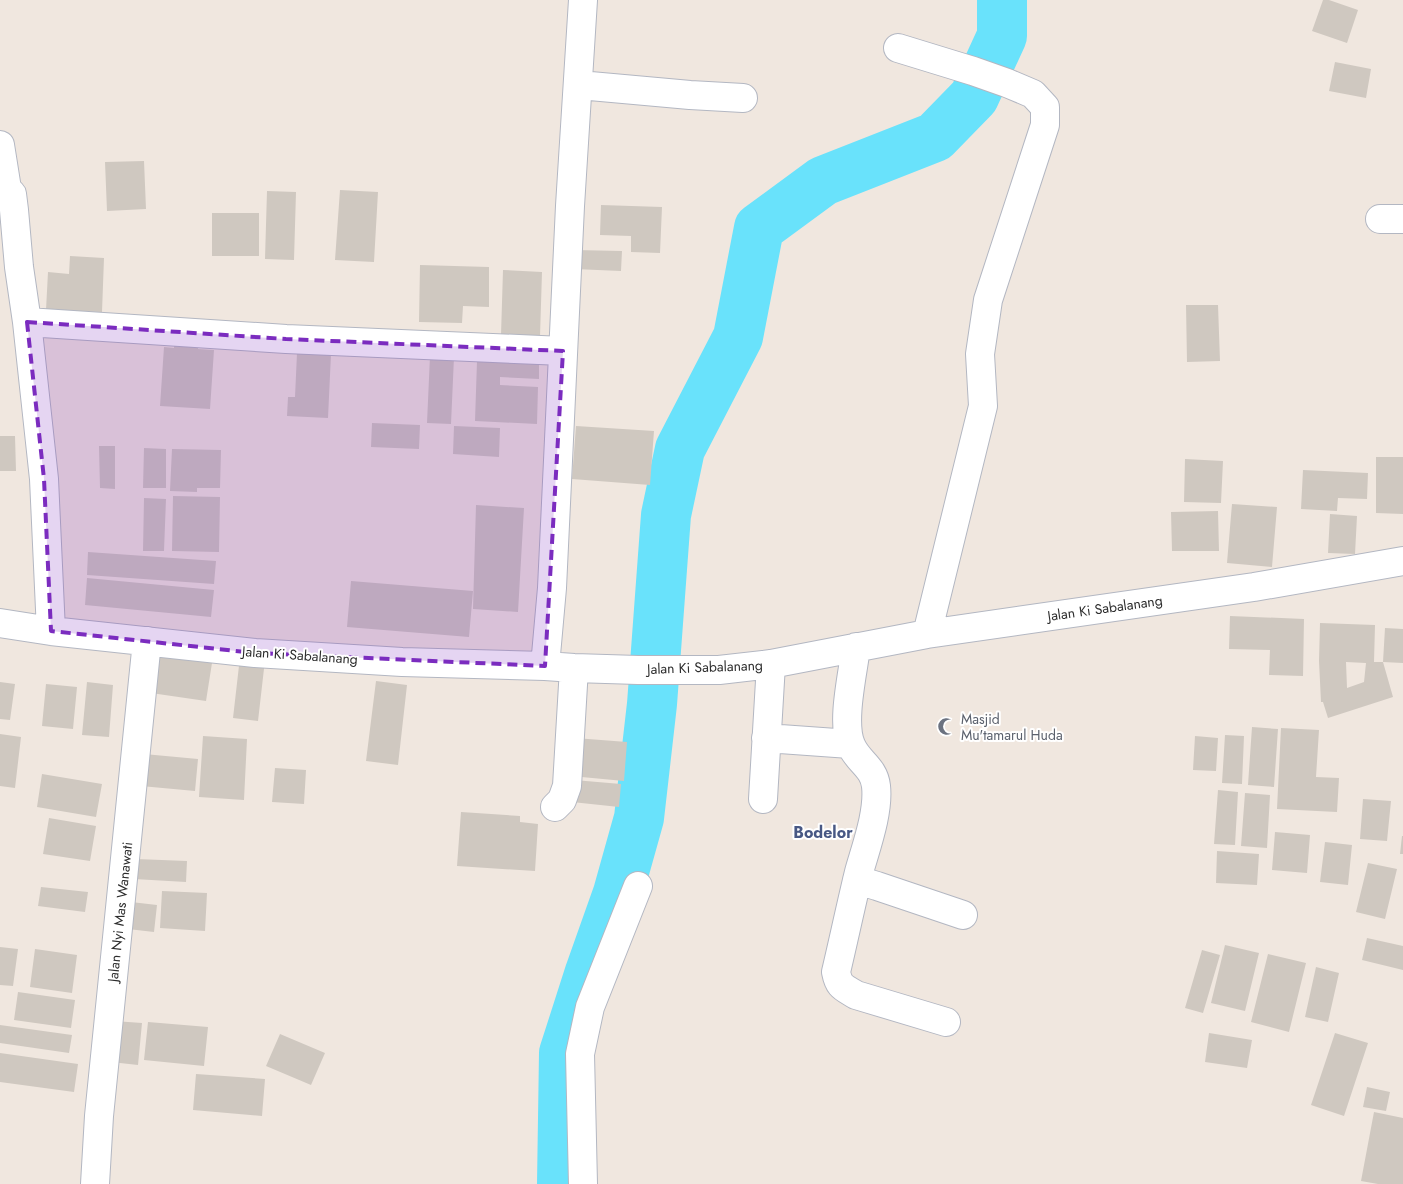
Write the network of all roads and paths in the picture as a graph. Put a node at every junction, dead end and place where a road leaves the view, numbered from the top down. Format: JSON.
{"nodes":[{"id":1,"x":583,"y":0,"type":"edge"},
{"id":2,"x":898,"y":48,"type":"dead end"},
{"id":3,"x":579,"y":85,"type":"junction"},
{"id":4,"x":743,"y":98,"type":"dead end"},
{"id":5,"x":0,"y":145,"type":"edge"},
{"id":6,"x":3,"y":188,"type":"edge"},
{"id":7,"x":27,"y":322,"type":"junction"},
{"id":8,"x":563,"y":351,"type":"junction"},
{"id":9,"x":1403,"y":561,"type":"edge"},
{"id":10,"x":0,"y":623,"type":"edge"},
{"id":11,"x":51,"y":631,"type":"junction"},
{"id":12,"x":927,"y":634,"type":"junction"},
{"id":13,"x":147,"y":641,"type":"junction"},
{"id":14,"x":856,"y":647,"type":"junction"},
{"id":15,"x":771,"y":664,"type":"junction"},
{"id":16,"x":545,"y":666,"type":"junction"},
{"id":17,"x":574,"y":668,"type":"junction"},
{"id":18,"x":766,"y":738,"type":"junction"},
{"id":19,"x":850,"y":744,"type":"junction"},
{"id":20,"x":762,"y":799,"type":"dead end"},
{"id":21,"x":555,"y":807,"type":"dead end"},
{"id":22,"x":857,"y":880,"type":"junction"},
{"id":23,"x":638,"y":886,"type":"dead end"},
{"id":24,"x":963,"y":915,"type":"dead end"},
{"id":25,"x":946,"y":1022,"type":"dead end"},
{"id":26,"x":95,"y":1184,"type":"edge"},
{"id":27,"x":583,"y":1184,"type":"edge"}],
"edges":[{"from":1,"to":3,"type":"street"},
{"from":2,"to":12,"type":"street"},
{"from":3,"to":4,"type":"street"},
{"from":3,"to":8,"type":"street"},
{"from":5,"to":6,"type":"street"},
{"from":6,"to":7,"type":"street"},
{"from":7,"to":8,"type":"street"},
{"from":7,"to":11,"type":"street"},
{"from":8,"to":16,"type":"street"},
{"from":9,"to":12,"type":"street","name":"Jalan Ki Sabalanang"},
{"from":10,"to":11,"type":"street","name":"Jalan Ki Sabalanang"},
{"from":11,"to":13,"type":"street","name":"Jalan Ki Sabalanang"},
{"from":12,"to":14,"type":"street","name":"Jalan Ki Sabalanang"},
{"from":13,"to":16,"type":"street","name":"Jalan Ki Sabalanang"},
{"from":13,"to":26,"type":"street","name":"Jalan Nyi Mas Wanawati"},
{"from":14,"to":15,"type":"street","name":"Jalan Ki Sabalanang"},
{"from":14,"to":19,"type":"street"},
{"from":15,"to":17,"type":"street","name":"Jalan Ki Sabalanang"},
{"from":15,"to":18,"type":"street"},
{"from":16,"to":17,"type":"street","name":"Jalan Ki Sabalanang"},
{"from":17,"to":21,"type":"street"},
{"from":18,"to":19,"type":"street"},
{"from":18,"to":20,"type":"street"},
{"from":19,"to":22,"type":"street"},
{"from":22,"to":24,"type":"street"},
{"from":22,"to":25,"type":"street"},
{"from":23,"to":27,"type":"street"}]}
